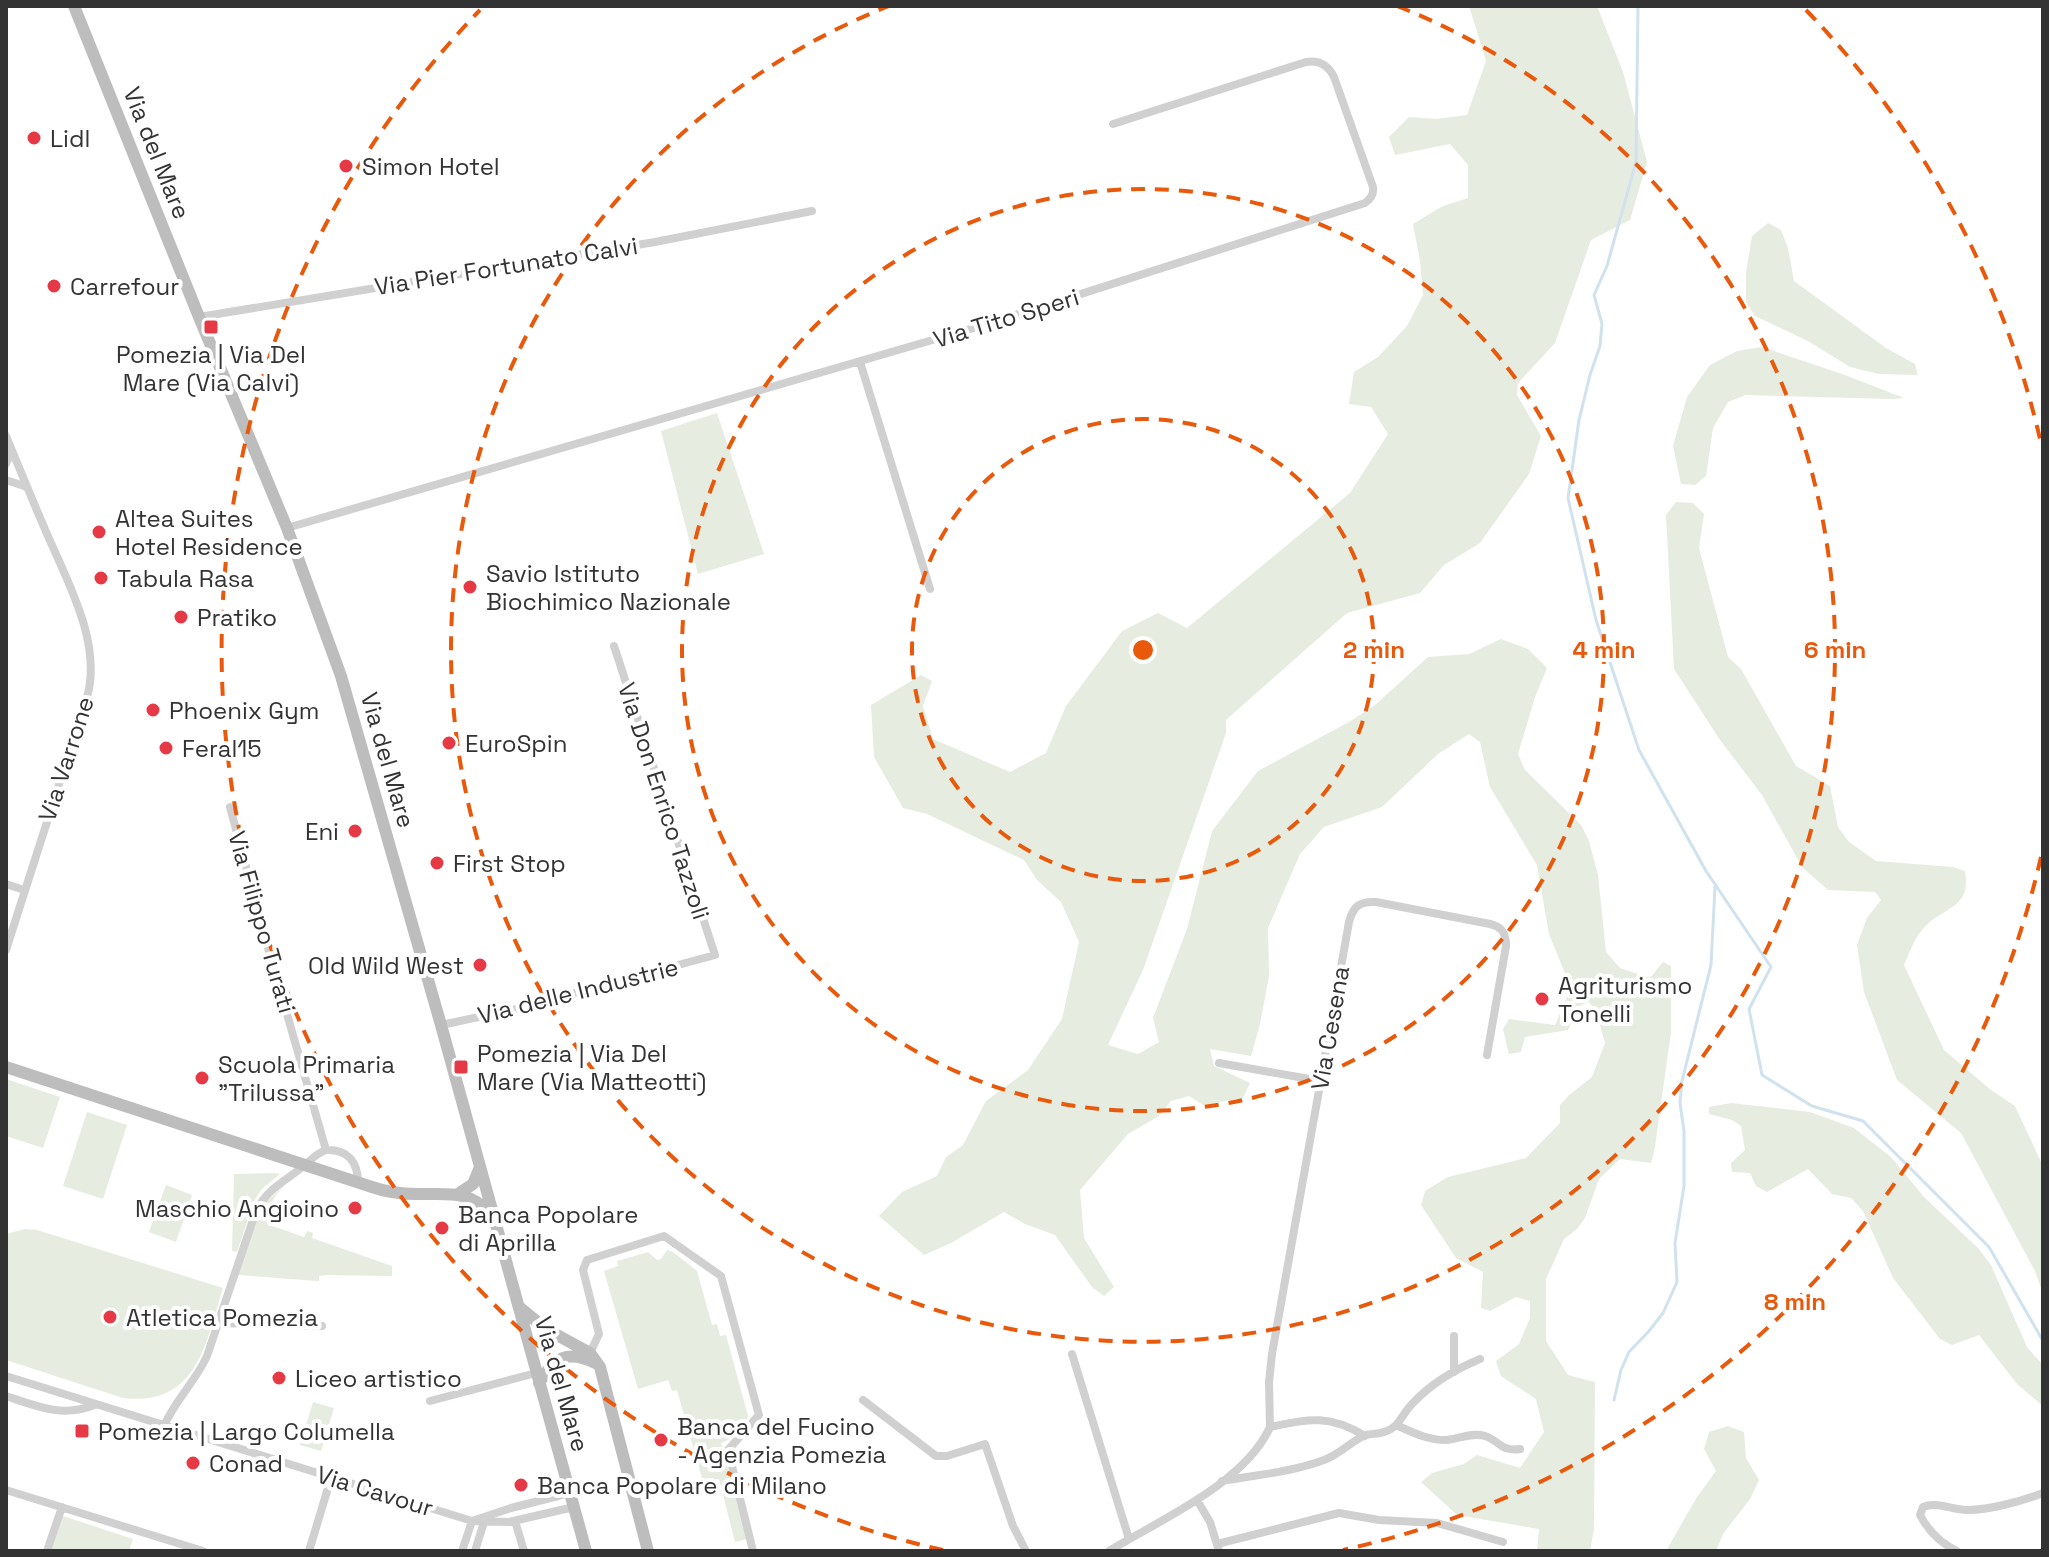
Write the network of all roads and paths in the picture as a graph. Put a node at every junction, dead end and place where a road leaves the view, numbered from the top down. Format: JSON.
{"nodes":[{"id":1,"x":74,"y":6,"type":"edge"},
{"id":2,"x":1113,"y":124,"type":"dead end"},
{"id":3,"x":812,"y":211,"type":"dead end"},
{"id":4,"x":199,"y":317,"type":"junction"},
{"id":5,"x":860,"y":362,"type":"junction"},
{"id":6,"x":7,"y":439,"type":"edge"},
{"id":7,"x":6,"y":464,"type":"edge"},
{"id":8,"x":6,"y":480,"type":"edge"},
{"id":9,"x":27,"y":487,"type":"junction"},
{"id":10,"x":287,"y":528,"type":"junction"},
{"id":11,"x":930,"y":589,"type":"dead end"},
{"id":12,"x":614,"y":646,"type":"dead end"},
{"id":13,"x":230,"y":807,"type":"dead end"},
{"id":14,"x":6,"y":884,"type":"edge"},
{"id":15,"x":24,"y":890,"type":"junction"},
{"id":16,"x":6,"y":950,"type":"edge"},
{"id":17,"x":715,"y":955,"type":"joint"},
{"id":18,"x":441,"y":1025,"type":"junction"},
{"id":19,"x":1487,"y":1055,"type":"dead end"},
{"id":20,"x":1219,"y":1063,"type":"dead end"},
{"id":21,"x":6,"y":1067,"type":"edge"},
{"id":22,"x":1321,"y":1081,"type":"junction"},
{"id":23,"x":326,"y":1150,"type":"junction"},
{"id":24,"x":304,"y":1165,"type":"junction"},
{"id":25,"x":480,"y":1167,"type":"junction"},
{"id":26,"x":358,"y":1183,"type":"junction"},
{"id":27,"x":458,"y":1194,"type":"junction"},
{"id":28,"x":492,"y":1215,"type":"junction"},
{"id":29,"x":517,"y":1305,"type":"junction"},
{"id":30,"x":218,"y":1323,"type":"junction"},
{"id":31,"x":322,"y":1326,"type":"dead end"},
{"id":32,"x":524,"y":1327,"type":"junction"},
{"id":33,"x":546,"y":1329,"type":"junction"},
{"id":34,"x":1454,"y":1336,"type":"dead end"},
{"id":35,"x":530,"y":1350,"type":"junction"},
{"id":36,"x":590,"y":1353,"type":"junction"},
{"id":37,"x":1072,"y":1354,"type":"dead end"},
{"id":38,"x":1480,"y":1359,"type":"dead end"},
{"id":39,"x":598,"y":1364,"type":"junction"},
{"id":40,"x":1454,"y":1372,"type":"junction"},
{"id":41,"x":6,"y":1376,"type":"edge"},
{"id":42,"x":538,"y":1378,"type":"junction"},
{"id":43,"x":6,"y":1396,"type":"edge"},
{"id":44,"x":863,"y":1400,"type":"dead end"},
{"id":45,"x":430,"y":1401,"type":"dead end"},
{"id":46,"x":94,"y":1404,"type":"junction"},
{"id":47,"x":1396,"y":1425,"type":"junction"},
{"id":48,"x":164,"y":1426,"type":"junction"},
{"id":49,"x":1270,"y":1427,"type":"junction"},
{"id":50,"x":1365,"y":1436,"type":"junction"},
{"id":51,"x":1520,"y":1449,"type":"dead end"},
{"id":52,"x":331,"y":1478,"type":"junction"},
{"id":53,"x":1222,"y":1481,"type":"junction"},
{"id":54,"x":6,"y":1490,"type":"edge"},
{"id":55,"x":570,"y":1493,"type":"junction"},
{"id":56,"x":2043,"y":1493,"type":"edge"},
{"id":57,"x":1197,"y":1500,"type":"junction"},
{"id":58,"x":62,"y":1507,"type":"junction"},
{"id":59,"x":574,"y":1507,"type":"junction"},
{"id":60,"x":472,"y":1521,"type":"junction"},
{"id":61,"x":515,"y":1521,"type":"junction"},
{"id":62,"x":484,"y":1522,"type":"junction"},
{"id":63,"x":1129,"y":1539,"type":"junction"},
{"id":64,"x":1503,"y":1542,"type":"dead end"},
{"id":65,"x":1218,"y":1548,"type":"edge"},
{"id":66,"x":47,"y":1551,"type":"edge"},
{"id":67,"x":203,"y":1551,"type":"edge"},
{"id":68,"x":309,"y":1551,"type":"edge"},
{"id":69,"x":462,"y":1551,"type":"edge"},
{"id":70,"x":475,"y":1551,"type":"edge"},
{"id":71,"x":524,"y":1551,"type":"edge"},
{"id":72,"x":586,"y":1551,"type":"edge"},
{"id":73,"x":648,"y":1551,"type":"edge"},
{"id":74,"x":753,"y":1551,"type":"edge"},
{"id":75,"x":1026,"y":1551,"type":"edge"},
{"id":76,"x":1109,"y":1551,"type":"edge"},
{"id":77,"x":1957,"y":1551,"type":"edge"}],
"edges":[{"from":1,"to":4,"type":"main road","name":"Via del Mare"},
{"from":2,"to":5,"type":"street","name":"Via Tito Speri"},
{"from":3,"to":4,"type":"street","name":"Via Pier Fortunato Calvi"},
{"from":4,"to":10,"type":"main road","name":"Via del Mare"},
{"from":5,"to":10,"type":"street","name":"Via Tito Speri"},
{"from":5,"to":11,"type":"street"},
{"from":6,"to":7,"type":"street"},
{"from":6,"to":9,"type":"street","name":"Via Varrone"},
{"from":8,"to":9,"type":"street"},
{"from":9,"to":15,"type":"street","name":"Via Varrone"},
{"from":10,"to":18,"type":"main road","name":"Via del Mare"},
{"from":12,"to":17,"type":"street","name":"Via Don Enrico Tazzoli"},
{"from":13,"to":23,"type":"street","name":"Via Filippo Turati"},
{"from":14,"to":15,"type":"street"},
{"from":15,"to":16,"type":"street","name":"Via Varrone"},
{"from":17,"to":18,"type":"street","name":"Via delle Industrie"},
{"from":18,"to":25,"type":"main road","name":"Via del Mare"},
{"from":19,"to":22,"type":"street","name":"Via Cesena"},
{"from":20,"to":22,"type":"street"},
{"from":21,"to":24,"type":"main road"},
{"from":22,"to":49,"type":"street","name":"Via Cesena"},
{"from":23,"to":24,"type":"street"},
{"from":23,"to":26,"type":"street"},
{"from":24,"to":26,"type":"main road"},
{"from":24,"to":30,"type":"street"},
{"from":25,"to":27,"type":"main road"},
{"from":25,"to":28,"type":"main road","name":"Via del Mare"},
{"from":26,"to":27,"type":"main road"},
{"from":27,"to":28,"type":"main road"},
{"from":28,"to":29,"type":"main road","name":"Via del Mare"},
{"from":29,"to":32,"type":"main road","name":"Via del Mare"},
{"from":29,"to":33,"type":"main road"},
{"from":30,"to":31,"type":"street"},
{"from":30,"to":48,"type":"street"},
{"from":32,"to":33,"type":"main road"},
{"from":32,"to":35,"type":"main road","name":"Via del Mare"},
{"from":33,"to":35,"type":"main road"},
{"from":33,"to":36,"type":"main road"},
{"from":34,"to":40,"type":"street"},
{"from":35,"to":42,"type":"main road","name":"Via del Mare"},
{"from":36,"to":39,"type":"main road"},
{"from":36,"to":74,"type":"street"},
{"from":37,"to":63,"type":"street"},
{"from":38,"to":40,"type":"street"},
{"from":39,"to":42,"type":"main road"},
{"from":39,"to":73,"type":"main road"},
{"from":40,"to":47,"type":"street"},
{"from":41,"to":46,"type":"street","name":"Via Cavour"},
{"from":42,"to":45,"type":"street"},
{"from":42,"to":55,"type":"main road","name":"Via del Mare"},
{"from":43,"to":46,"type":"street"},
{"from":44,"to":75,"type":"street"},
{"from":46,"to":48,"type":"street","name":"Via Cavour"},
{"from":47,"to":50,"type":"street"},
{"from":47,"to":51,"type":"street"},
{"from":48,"to":52,"type":"street","name":"Via Cavour"},
{"from":49,"to":50,"type":"street"},
{"from":49,"to":53,"type":"street"},
{"from":50,"to":53,"type":"street"},
{"from":52,"to":60,"type":"street","name":"Via Cavour"},
{"from":52,"to":68,"type":"street"},
{"from":53,"to":57,"type":"street"},
{"from":54,"to":58,"type":"street"},
{"from":55,"to":59,"type":"main road","name":"Via del Mare"},
{"from":55,"to":60,"type":"street"},
{"from":56,"to":77,"type":"street"},
{"from":57,"to":63,"type":"street"},
{"from":57,"to":65,"type":"street"},
{"from":58,"to":66,"type":"street"},
{"from":58,"to":67,"type":"street"},
{"from":59,"to":61,"type":"street","name":"Via Cavour"},
{"from":59,"to":72,"type":"main road","name":"Via del Mare"},
{"from":60,"to":62,"type":"street","name":"Via Cavour"},
{"from":60,"to":69,"type":"street"},
{"from":61,"to":62,"type":"street","name":"Via Cavour"},
{"from":61,"to":71,"type":"street"},
{"from":62,"to":70,"type":"street"},
{"from":63,"to":76,"type":"street"},
{"from":64,"to":65,"type":"street"}]}
